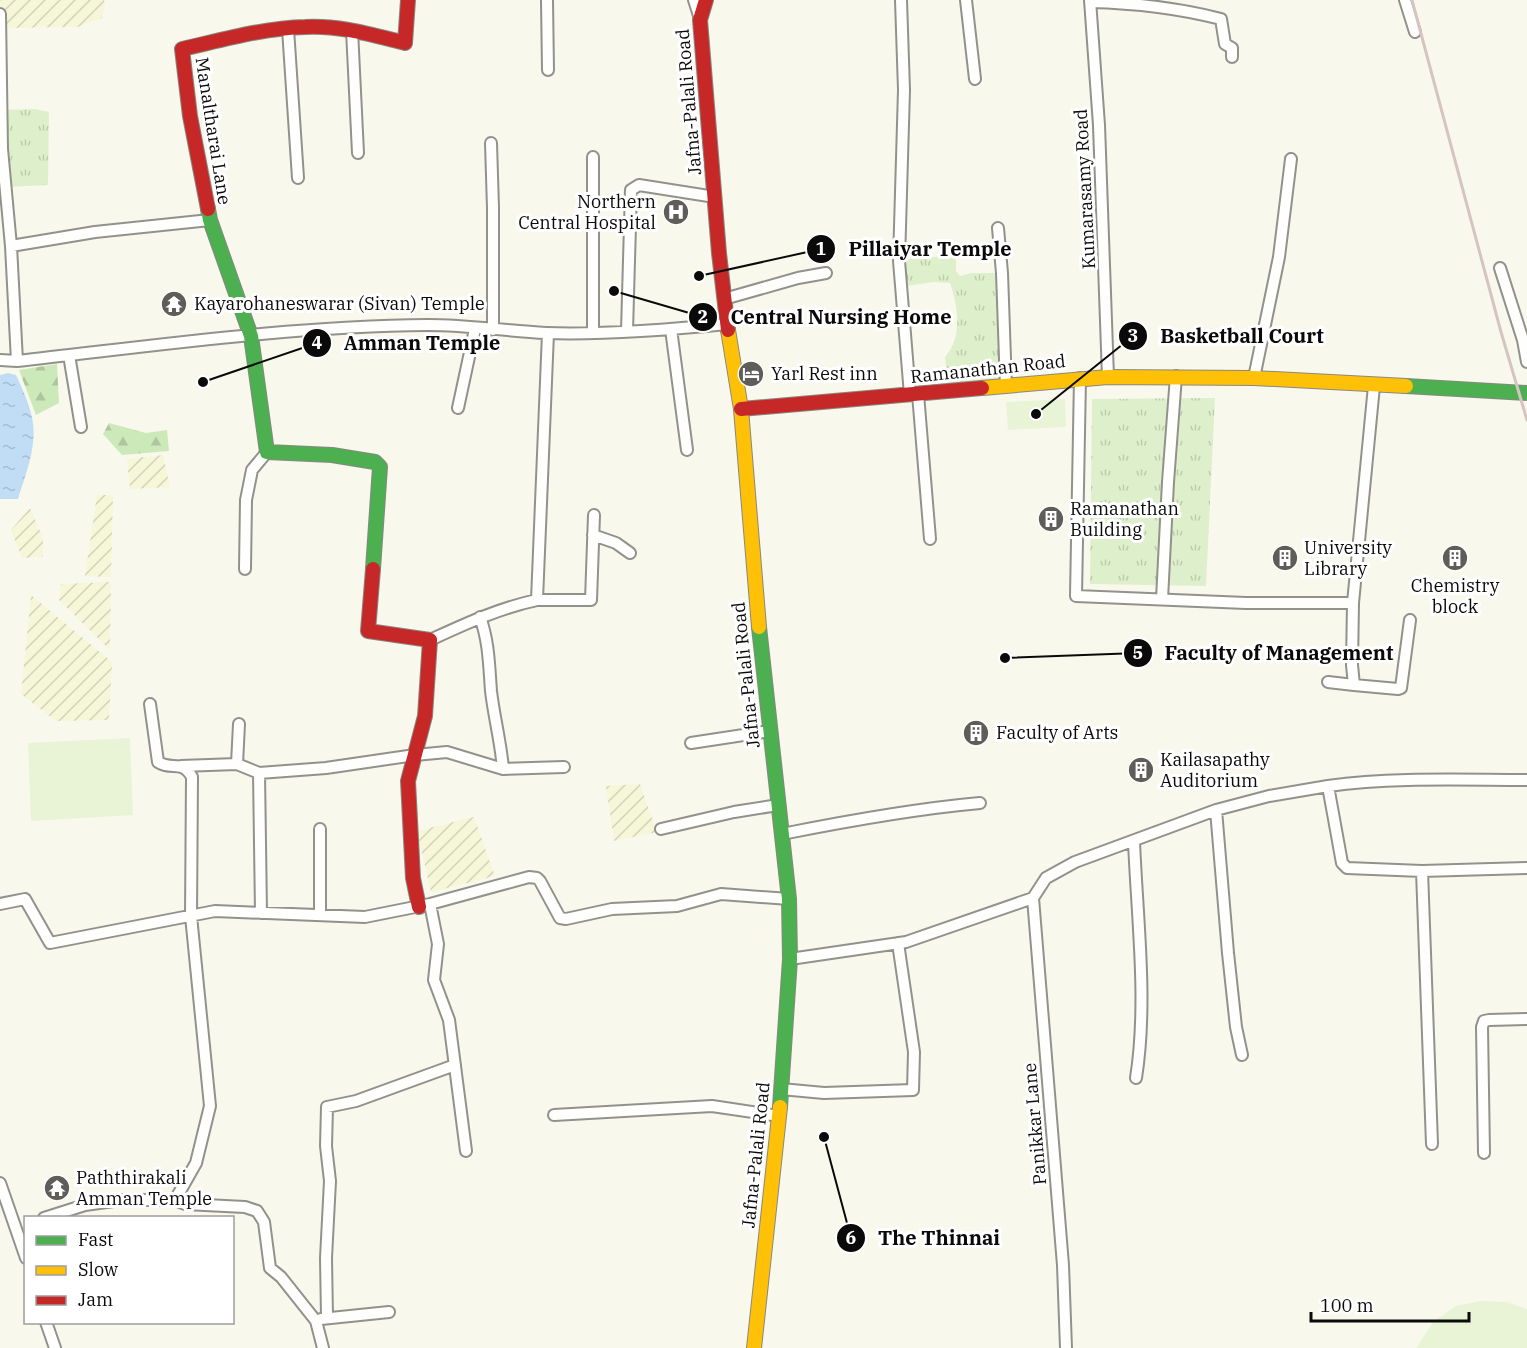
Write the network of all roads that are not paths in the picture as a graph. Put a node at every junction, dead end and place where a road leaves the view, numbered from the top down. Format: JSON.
{"nodes":[{"id":1,"x":408,"y":0,"type":"edge"},
{"id":2,"x":547,"y":0,"type":"edge"},
{"id":3,"x":694,"y":0,"type":"edge"},
{"id":4,"x":706,"y":0,"type":"edge"},
{"id":5,"x":901,"y":0,"type":"edge"},
{"id":6,"x":966,"y":0,"type":"edge"},
{"id":7,"x":1405,"y":0,"type":"edge"},
{"id":8,"x":1090,"y":1,"type":"edge"},
{"id":9,"x":0,"y":14,"type":"edge"},
{"id":10,"x":700,"y":20,"type":"junction"},
{"id":11,"x":288,"y":29,"type":"junction"},
{"id":12,"x":352,"y":30,"type":"junction"},
{"id":13,"x":1415,"y":32,"type":"dead end"},
{"id":14,"x":1232,"y":57,"type":"dead end"},
{"id":15,"x":548,"y":70,"type":"dead end"},
{"id":16,"x":975,"y":79,"type":"dead end"},
{"id":17,"x":491,"y":143,"type":"dead end"},
{"id":18,"x":358,"y":153,"type":"dead end"},
{"id":19,"x":593,"y":157,"type":"dead end"},
{"id":20,"x":1291,"y":159,"type":"dead end"},
{"id":21,"x":298,"y":178,"type":"dead end"},
{"id":22,"x":716,"y":197,"type":"junction"},
{"id":23,"x":210,"y":220,"type":"junction"},
{"id":24,"x":998,"y":228,"type":"dead end"},
{"id":25,"x":11,"y":246,"type":"junction"},
{"id":26,"x":1500,"y":268,"type":"dead end"},
{"id":27,"x":826,"y":273,"type":"dead end"},
{"id":28,"x":724,"y":298,"type":"junction"},
{"id":29,"x":727,"y":324,"type":"junction"},
{"id":30,"x":475,"y":329,"type":"junction"},
{"id":31,"x":671,"y":329,"type":"junction"},
{"id":32,"x":493,"y":330,"type":"junction"},
{"id":33,"x":627,"y":331,"type":"junction"},
{"id":34,"x":594,"y":332,"type":"junction"},
{"id":35,"x":548,"y":333,"type":"junction"},
{"id":36,"x":251,"y":336,"type":"junction"},
{"id":37,"x":69,"y":355,"type":"junction"},
{"id":38,"x":0,"y":360,"type":"edge"},
{"id":39,"x":17,"y":361,"type":"junction"},
{"id":40,"x":1527,"y":362,"type":"edge"},
{"id":41,"x":1176,"y":376,"type":"junction"},
{"id":42,"x":1108,"y":377,"type":"junction"},
{"id":43,"x":1080,"y":378,"type":"junction"},
{"id":44,"x":1254,"y":378,"type":"junction"},
{"id":45,"x":1374,"y":386,"type":"junction"},
{"id":46,"x":1006,"y":387,"type":"junction"},
{"id":47,"x":1527,"y":393,"type":"edge"},
{"id":48,"x":914,"y":395,"type":"junction"},
{"id":49,"x":458,"y":408,"type":"dead end"},
{"id":50,"x":741,"y":410,"type":"junction"},
{"id":51,"x":81,"y":427,"type":"dead end"},
{"id":52,"x":687,"y":450,"type":"dead end"},
{"id":53,"x":267,"y":452,"type":"junction"},
{"id":54,"x":594,"y":515,"type":"dead end"},
{"id":55,"x":593,"y":535,"type":"junction"},
{"id":56,"x":930,"y":539,"type":"dead end"},
{"id":57,"x":630,"y":553,"type":"dead end"},
{"id":58,"x":245,"y":569,"type":"dead end"},
{"id":59,"x":1162,"y":599,"type":"junction"},
{"id":60,"x":537,"y":600,"type":"junction"},
{"id":61,"x":1353,"y":603,"type":"junction"},
{"id":62,"x":480,"y":617,"type":"junction"},
{"id":63,"x":1410,"y":620,"type":"dead end"},
{"id":64,"x":430,"y":640,"type":"junction"},
{"id":65,"x":1328,"y":682,"type":"dead end"},
{"id":66,"x":1354,"y":685,"type":"junction"},
{"id":67,"x":150,"y":704,"type":"dead end"},
{"id":68,"x":239,"y":723,"type":"dead end"},
{"id":69,"x":770,"y":731,"type":"junction"},
{"id":70,"x":690,"y":743,"type":"dead end"},
{"id":71,"x":415,"y":755,"type":"junction"},
{"id":72,"x":237,"y":764,"type":"junction"},
{"id":73,"x":181,"y":766,"type":"junction"},
{"id":74,"x":564,"y":768,"type":"dead end"},
{"id":75,"x":503,"y":769,"type":"junction"},
{"id":76,"x":260,"y":773,"type":"junction"},
{"id":77,"x":1527,"y":780,"type":"edge"},
{"id":78,"x":1328,"y":786,"type":"junction"},
{"id":79,"x":980,"y":803,"type":"dead end"},
{"id":80,"x":778,"y":805,"type":"junction"},
{"id":81,"x":1216,"y":810,"type":"junction"},
{"id":82,"x":320,"y":829,"type":"dead end"},
{"id":83,"x":661,"y":829,"type":"dead end"},
{"id":84,"x":782,"y":834,"type":"junction"},
{"id":85,"x":1134,"y":842,"type":"junction"},
{"id":86,"x":1527,"y":868,"type":"edge"},
{"id":87,"x":1422,"y":871,"type":"junction"},
{"id":88,"x":789,"y":898,"type":"junction"},
{"id":89,"x":1033,"y":898,"type":"junction"},
{"id":90,"x":0,"y":904,"type":"edge"},
{"id":91,"x":424,"y":905,"type":"junction"},
{"id":92,"x":261,"y":913,"type":"junction"},
{"id":93,"x":320,"y":915,"type":"junction"},
{"id":94,"x":191,"y":916,"type":"junction"},
{"id":95,"x":898,"y":943,"type":"junction"},
{"id":96,"x":790,"y":959,"type":"junction"},
{"id":97,"x":1527,"y":1019,"type":"edge"},
{"id":98,"x":1242,"y":1055,"type":"dead end"},
{"id":99,"x":456,"y":1065,"type":"junction"},
{"id":100,"x":1136,"y":1078,"type":"dead end"},
{"id":101,"x":781,"y":1089,"type":"junction"},
{"id":102,"x":554,"y":1116,"type":"dead end"},
{"id":103,"x":779,"y":1116,"type":"junction"},
{"id":104,"x":1432,"y":1144,"type":"dead end"},
{"id":105,"x":466,"y":1151,"type":"dead end"},
{"id":106,"x":1484,"y":1153,"type":"dead end"},
{"id":107,"x":0,"y":1183,"type":"edge"},
{"id":108,"x":175,"y":1200,"type":"junction"},
{"id":109,"x":50,"y":1216,"type":"edge"},
{"id":110,"x":20,"y":1225,"type":"edge"},
{"id":111,"x":24,"y":1247,"type":"edge"},
{"id":112,"x":389,"y":1312,"type":"dead end"},
{"id":113,"x":327,"y":1317,"type":"junction"},
{"id":114,"x":316,"y":1321,"type":"junction"},
{"id":115,"x":46,"y":1324,"type":"edge"},
{"id":116,"x":54,"y":1348,"type":"edge"},
{"id":117,"x":323,"y":1348,"type":"edge"},
{"id":118,"x":754,"y":1348,"type":"edge"},
{"id":119,"x":1066,"y":1348,"type":"edge"}],
"edges":[{"from":1,"to":12,"type":"main road","name":"Manaltharai Lane"},
{"from":2,"to":15,"type":"street"},
{"from":3,"to":10,"type":"street"},
{"from":4,"to":10,"type":"main road","name":"Jafna-Palali Road"},
{"from":5,"to":48,"type":"street"},
{"from":6,"to":16,"type":"street"},
{"from":7,"to":13,"type":"street"},
{"from":8,"to":14,"type":"street"},
{"from":8,"to":42,"type":"street","name":"Kumarasamy Road"},
{"from":9,"to":25,"type":"street"},
{"from":10,"to":22,"type":"main road","name":"Jafna-Palali Road"},
{"from":11,"to":12,"type":"main road","name":"Manaltharai Lane"},
{"from":11,"to":21,"type":"street"},
{"from":11,"to":23,"type":"main road","name":"Manaltharai Lane"},
{"from":12,"to":18,"type":"street"},
{"from":17,"to":32,"type":"street"},
{"from":19,"to":34,"type":"street"},
{"from":20,"to":44,"type":"street"},
{"from":22,"to":28,"type":"main road","name":"Jafna-Palali Road"},
{"from":22,"to":33,"type":"street"},
{"from":23,"to":25,"type":"street"},
{"from":23,"to":36,"type":"main road","name":"Manaltharai Lane"},
{"from":24,"to":46,"type":"street"},
{"from":25,"to":39,"type":"street"},
{"from":26,"to":40,"type":"street"},
{"from":27,"to":28,"type":"street"},
{"from":28,"to":29,"type":"main road","name":"Jafna-Palali Road"},
{"from":29,"to":31,"type":"street"},
{"from":29,"to":50,"type":"main road","name":"Jafna-Palali Road"},
{"from":30,"to":32,"type":"street"},
{"from":30,"to":36,"type":"street"},
{"from":30,"to":49,"type":"street"},
{"from":31,"to":33,"type":"street"},
{"from":31,"to":52,"type":"street"},
{"from":32,"to":35,"type":"street"},
{"from":33,"to":34,"type":"street"},
{"from":34,"to":35,"type":"street"},
{"from":35,"to":60,"type":"street"},
{"from":36,"to":37,"type":"street"},
{"from":36,"to":53,"type":"main road","name":"Manaltharai Lane"},
{"from":37,"to":39,"type":"street"},
{"from":37,"to":51,"type":"street"},
{"from":38,"to":39,"type":"street"},
{"from":41,"to":42,"type":"main road","name":"Ramanathan Road"},
{"from":41,"to":44,"type":"main road","name":"Ramanathan Road"},
{"from":41,"to":59,"type":"street"},
{"from":42,"to":43,"type":"main road","name":"Ramanathan Road"},
{"from":43,"to":46,"type":"main road","name":"Ramanathan Road"},
{"from":43,"to":59,"type":"street"},
{"from":44,"to":45,"type":"main road","name":"Ramanathan Road"},
{"from":45,"to":47,"type":"main road","name":"Ramanathan Road"},
{"from":45,"to":61,"type":"street"},
{"from":46,"to":48,"type":"main road","name":"Ramanathan Road"},
{"from":48,"to":50,"type":"main road","name":"Ramanathan Road"},
{"from":48,"to":56,"type":"street"},
{"from":50,"to":69,"type":"main road","name":"Jafna-Palali Road"},
{"from":53,"to":58,"type":"street"},
{"from":53,"to":64,"type":"main road"},
{"from":54,"to":55,"type":"street"},
{"from":55,"to":57,"type":"street"},
{"from":55,"to":60,"type":"street"},
{"from":59,"to":61,"type":"street"},
{"from":60,"to":62,"type":"street"},
{"from":61,"to":66,"type":"street"},
{"from":62,"to":64,"type":"street"},
{"from":62,"to":75,"type":"street"},
{"from":63,"to":66,"type":"street"},
{"from":64,"to":71,"type":"main road"},
{"from":65,"to":66,"type":"street"},
{"from":67,"to":73,"type":"street"},
{"from":68,"to":72,"type":"street"},
{"from":69,"to":70,"type":"street"},
{"from":69,"to":80,"type":"main road","name":"Jafna-Palali Road"},
{"from":71,"to":75,"type":"street"},
{"from":71,"to":76,"type":"street"},
{"from":71,"to":91,"type":"main road"},
{"from":72,"to":73,"type":"street"},
{"from":72,"to":76,"type":"street"},
{"from":73,"to":94,"type":"street"},
{"from":74,"to":75,"type":"street"},
{"from":76,"to":92,"type":"street"},
{"from":77,"to":78,"type":"street"},
{"from":78,"to":81,"type":"street"},
{"from":78,"to":87,"type":"street"},
{"from":79,"to":84,"type":"street"},
{"from":80,"to":83,"type":"street"},
{"from":80,"to":84,"type":"main road","name":"Jafna-Palali Road"},
{"from":81,"to":85,"type":"street"},
{"from":81,"to":98,"type":"street"},
{"from":82,"to":93,"type":"street"},
{"from":84,"to":88,"type":"main road","name":"Jafna-Palali Road"},
{"from":85,"to":89,"type":"street"},
{"from":85,"to":100,"type":"street"},
{"from":86,"to":87,"type":"street"},
{"from":87,"to":104,"type":"street"},
{"from":88,"to":91,"type":"street"},
{"from":88,"to":96,"type":"main road","name":"Jafna-Palali Road"},
{"from":89,"to":95,"type":"street"},
{"from":89,"to":119,"type":"street","name":"Panikkar Lane"},
{"from":90,"to":94,"type":"street"},
{"from":91,"to":93,"type":"street"},
{"from":91,"to":99,"type":"street"},
{"from":92,"to":93,"type":"street"},
{"from":92,"to":94,"type":"street"},
{"from":94,"to":108,"type":"street"},
{"from":95,"to":96,"type":"street"},
{"from":95,"to":101,"type":"street"},
{"from":96,"to":101,"type":"main road","name":"Jafna-Palali Road"},
{"from":97,"to":106,"type":"street"},
{"from":99,"to":105,"type":"street"},
{"from":99,"to":113,"type":"street"},
{"from":101,"to":103,"type":"main road","name":"Jafna-Palali Road"},
{"from":102,"to":103,"type":"street"},
{"from":103,"to":118,"type":"main road","name":"Jafna-Palali Road"},
{"from":107,"to":110,"type":"street"},
{"from":108,"to":109,"type":"street"},
{"from":108,"to":114,"type":"street"},
{"from":110,"to":111,"type":"street"},
{"from":112,"to":113,"type":"street"},
{"from":113,"to":114,"type":"street"},
{"from":114,"to":117,"type":"street"},
{"from":115,"to":116,"type":"street"}]}
